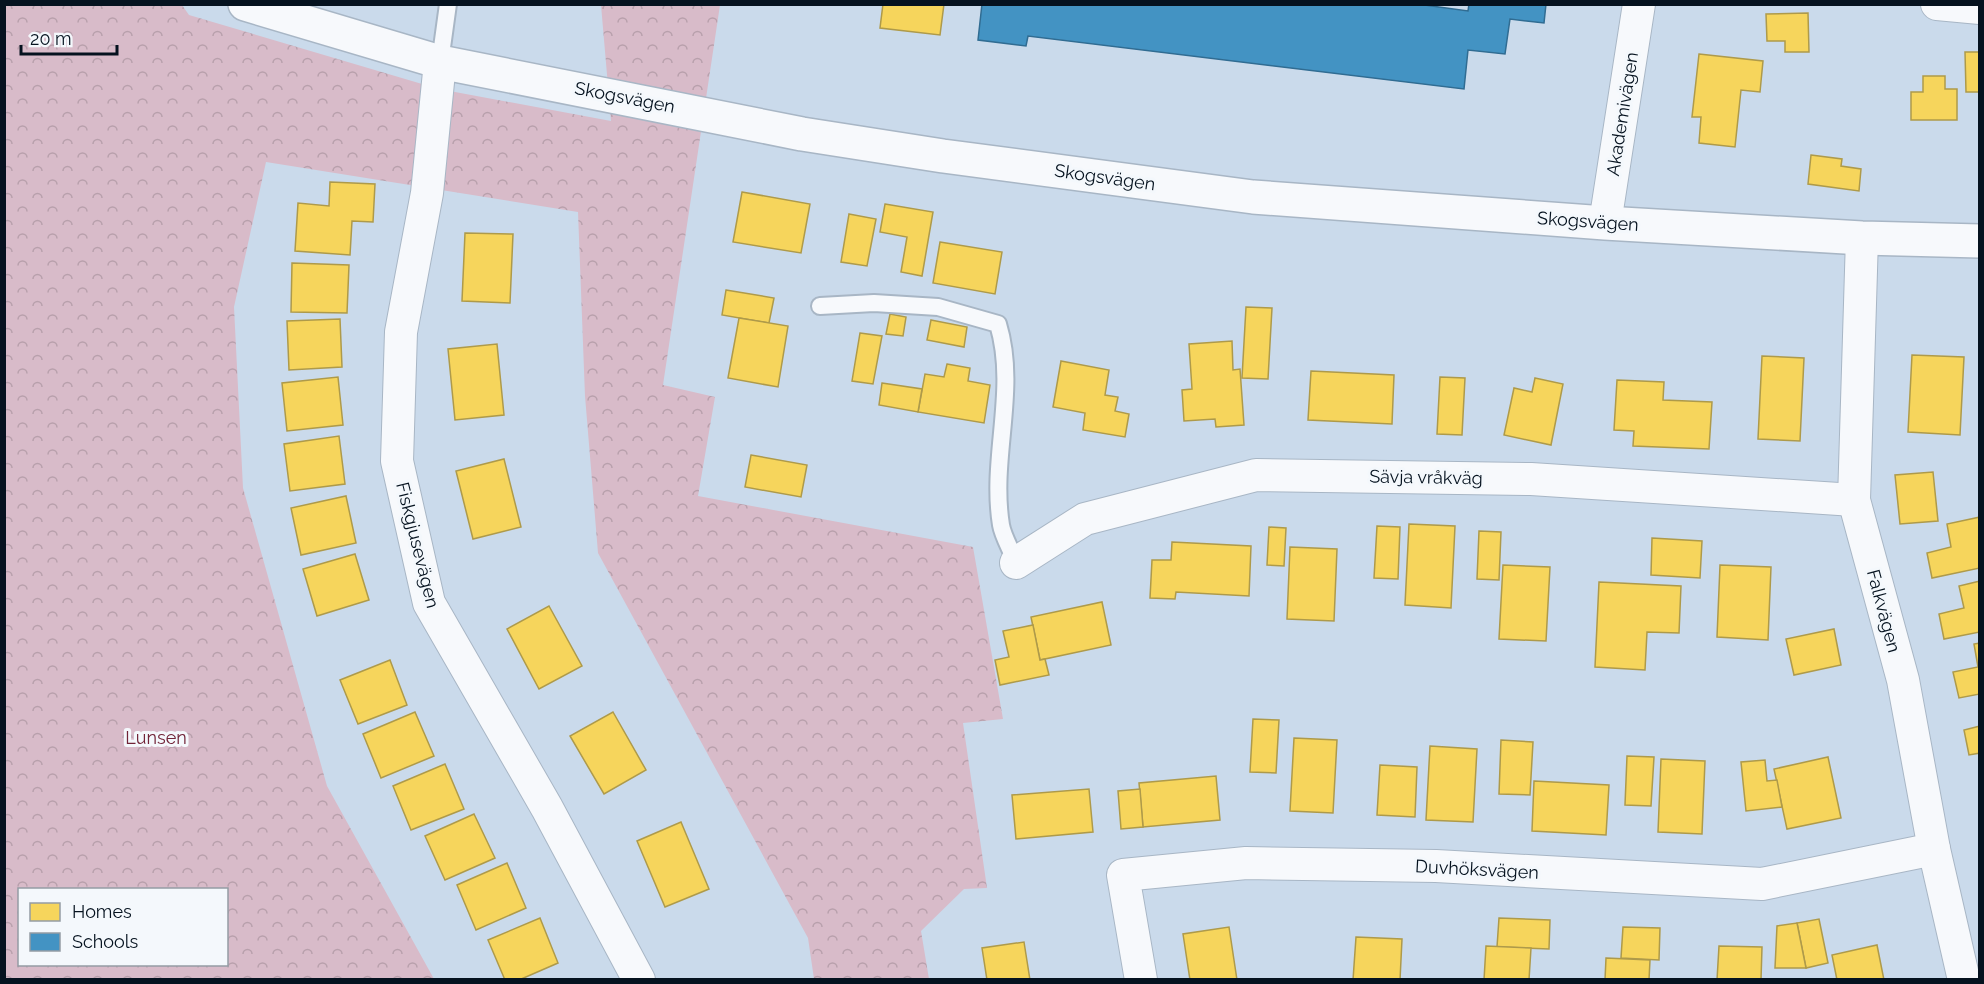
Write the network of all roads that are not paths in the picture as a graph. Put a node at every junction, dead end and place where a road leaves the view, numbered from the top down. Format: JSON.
{"nodes":[{"id":1,"x":245,"y":4,"type":"edge"},
{"id":2,"x":448,"y":4,"type":"edge"},
{"id":3,"x":1640,"y":4,"type":"edge"},
{"id":4,"x":1937,"y":4,"type":"edge"},
{"id":5,"x":1980,"y":8,"type":"edge"},
{"id":6,"x":440,"y":62,"type":"junction"},
{"id":7,"x":1605,"y":223,"type":"junction"},
{"id":8,"x":1862,"y":238,"type":"junction"},
{"id":9,"x":1980,"y":241,"type":"edge"},
{"id":10,"x":820,"y":306,"type":"dead end"},
{"id":11,"x":1854,"y":500,"type":"junction"},
{"id":12,"x":1016,"y":563,"type":"joint"},
{"id":13,"x":1934,"y":849,"type":"junction"},
{"id":14,"x":639,"y":980,"type":"edge"},
{"id":15,"x":1141,"y":980,"type":"edge"},
{"id":16,"x":1964,"y":980,"type":"edge"}],
"edges":[{"from":1,"to":6,"type":"street","name":"Skogsvägen"},
{"from":2,"to":6,"type":"lane"},
{"from":3,"to":7,"type":"street","name":"Akademivägen"},
{"from":4,"to":5,"type":"street"},
{"from":6,"to":7,"type":"street","name":"Skogsvägen"},
{"from":6,"to":14,"type":"street","name":"Fiskgjusevägen"},
{"from":7,"to":8,"type":"street","name":"Skogsvägen"},
{"from":8,"to":9,"type":"street","name":"Skogsvägen"},
{"from":8,"to":11,"type":"street","name":"Falkvägen"},
{"from":10,"to":12,"type":"lane"},
{"from":11,"to":12,"type":"street","name":"Sävja vråkväg"},
{"from":11,"to":13,"type":"street","name":"Falkvägen"},
{"from":13,"to":15,"type":"street","name":"Duvhöksvägen"},
{"from":13,"to":16,"type":"street","name":"Falkvägen"}]}
